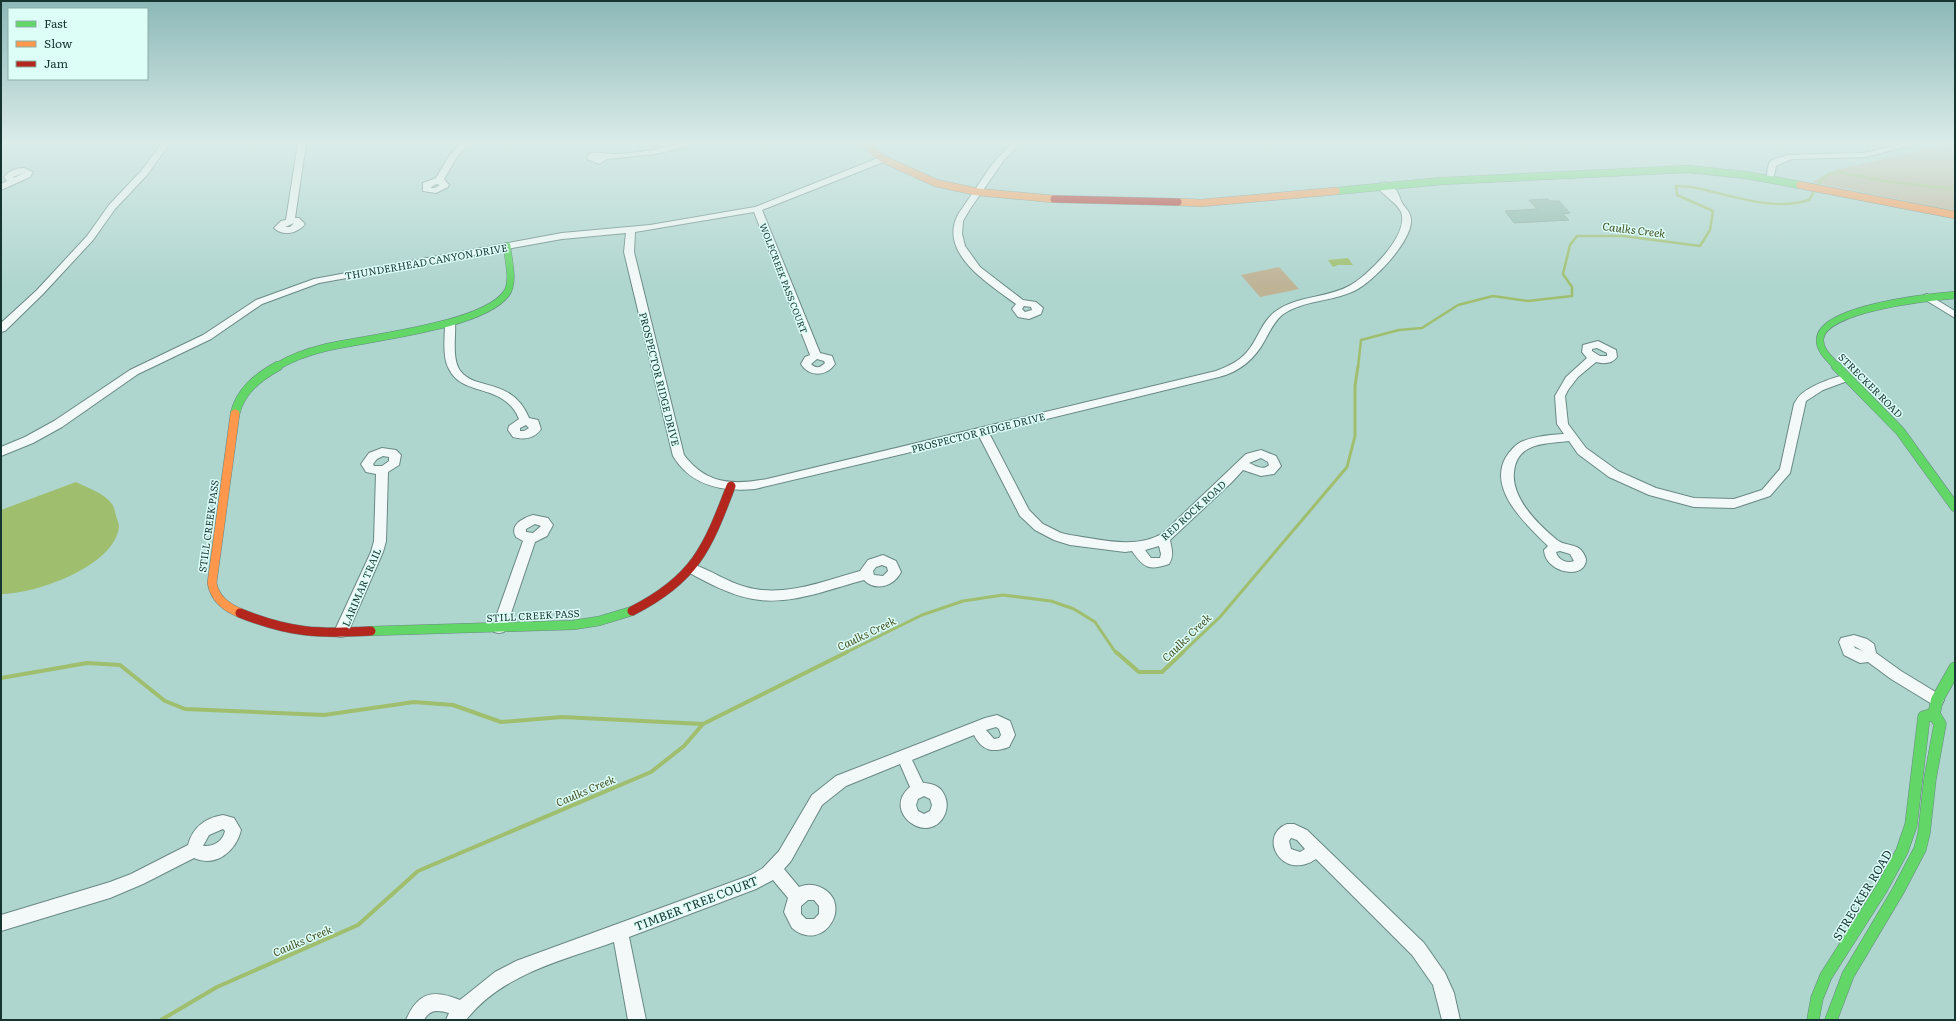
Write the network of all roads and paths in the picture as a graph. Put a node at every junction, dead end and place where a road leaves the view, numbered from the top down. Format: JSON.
{"nodes":[{"id":1,"x":127,"y":191,"type":"edge"},
{"id":2,"x":295,"y":191,"type":"edge"},
{"id":3,"x":802,"y":191,"type":"edge"},
{"id":4,"x":973,"y":191,"type":"edge"},
{"id":5,"x":1334,"y":191,"type":"edge"},
{"id":6,"x":1384,"y":191,"type":"edge"},
{"id":7,"x":1831,"y":191,"type":"edge"},
{"id":8,"x":978,"y":192,"type":"junction"},
{"id":9,"x":757,"y":209,"type":"junction"},
{"id":10,"x":1955,"y":215,"type":"edge"},
{"id":11,"x":290,"y":220,"type":"dead end"},
{"id":12,"x":631,"y":230,"type":"junction"},
{"id":13,"x":507,"y":246,"type":"junction"},
{"id":14,"x":1955,"y":295,"type":"edge"},
{"id":15,"x":1927,"y":297,"type":"junction"},
{"id":16,"x":1021,"y":303,"type":"dead end"},
{"id":17,"x":1955,"y":315,"type":"edge"},
{"id":18,"x":450,"y":323,"type":"junction"},
{"id":19,"x":1,"y":329,"type":"edge"},
{"id":20,"x":813,"y":351,"type":"dead end"},
{"id":21,"x":1594,"y":358,"type":"dead end"},
{"id":22,"x":1846,"y":378,"type":"junction"},
{"id":23,"x":525,"y":421,"type":"dead end"},
{"id":24,"x":982,"y":431,"type":"junction"},
{"id":25,"x":1570,"y":437,"type":"junction"},
{"id":26,"x":1,"y":452,"type":"edge"},
{"id":27,"x":1242,"y":464,"type":"dead end"},
{"id":28,"x":382,"y":470,"type":"dead end"},
{"id":29,"x":731,"y":486,"type":"junction"},
{"id":30,"x":1955,"y":507,"type":"edge"},
{"id":31,"x":530,"y":539,"type":"dead end"},
{"id":32,"x":1163,"y":539,"type":"junction"},
{"id":33,"x":1556,"y":546,"type":"dead end"},
{"id":34,"x":1136,"y":547,"type":"junction"},
{"id":35,"x":692,"y":569,"type":"junction"},
{"id":36,"x":867,"y":574,"type":"dead end"},
{"id":37,"x":499,"y":628,"type":"junction"},
{"id":38,"x":341,"y":632,"type":"junction"},
{"id":39,"x":1870,"y":656,"type":"dead end"},
{"id":40,"x":1955,"y":668,"type":"edge"},
{"id":41,"x":1937,"y":700,"type":"junction"},
{"id":42,"x":1934,"y":714,"type":"junction"},
{"id":43,"x":977,"y":727,"type":"dead end"},
{"id":44,"x":903,"y":756,"type":"junction"},
{"id":45,"x":919,"y":791,"type":"dead end"},
{"id":46,"x":1911,"y":825,"type":"junction"},
{"id":47,"x":1924,"y":834,"type":"junction"},
{"id":48,"x":195,"y":849,"type":"dead end"},
{"id":49,"x":1317,"y":849,"type":"dead end"},
{"id":50,"x":773,"y":868,"type":"junction"},
{"id":51,"x":798,"y":898,"type":"dead end"},
{"id":52,"x":1864,"y":918,"type":"junction"},
{"id":53,"x":1,"y":922,"type":"edge"},
{"id":54,"x":1876,"y":926,"type":"junction"},
{"id":55,"x":620,"y":932,"type":"junction"},
{"id":56,"x":459,"y":1015,"type":"edge"},
{"id":57,"x":415,"y":1020,"type":"edge"},
{"id":58,"x":637,"y":1020,"type":"edge"},
{"id":59,"x":1451,"y":1020,"type":"edge"},
{"id":60,"x":1813,"y":1020,"type":"edge"},
{"id":61,"x":1831,"y":1020,"type":"edge"}],
"edges":[{"from":1,"to":19,"type":"street"},
{"from":2,"to":11,"type":"street"},
{"from":3,"to":9,"type":"street","name":"THUNDERHEAD CANYON DRIVE"},
{"from":4,"to":8,"type":"street"},
{"from":5,"to":8,"type":"street"},
{"from":6,"to":24,"type":"street","name":"PROSPECTOR RIDGE DRIVE"},
{"from":7,"to":10,"type":"street"},
{"from":8,"to":16,"type":"street"},
{"from":9,"to":12,"type":"street","name":"THUNDERHEAD CANYON DRIVE"},
{"from":9,"to":20,"type":"street","name":"WOLFCREEK PASS COURT"},
{"from":12,"to":13,"type":"street","name":"THUNDERHEAD CANYON DRIVE"},
{"from":12,"to":29,"type":"street","name":"PROSPECTOR RIDGE DRIVE"},
{"from":13,"to":18,"type":"street","name":"STILL CREEK PASS"},
{"from":13,"to":26,"type":"street","name":"THUNDERHEAD CANYON DRIVE"},
{"from":14,"to":15,"type":"street","name":"STRECKER ROAD"},
{"from":15,"to":17,"type":"street"},
{"from":15,"to":22,"type":"street","name":"STRECKER ROAD"},
{"from":18,"to":23,"type":"street"},
{"from":18,"to":38,"type":"street","name":"STILL CREEK PASS"},
{"from":21,"to":25,"type":"street"},
{"from":22,"to":25,"type":"street"},
{"from":22,"to":30,"type":"street","name":"STRECKER ROAD"},
{"from":24,"to":29,"type":"street","name":"PROSPECTOR RIDGE DRIVE"},
{"from":24,"to":34,"type":"street","name":"RED ROCK ROAD"},
{"from":25,"to":33,"type":"street"},
{"from":27,"to":32,"type":"street","name":"RED ROCK ROAD"},
{"from":28,"to":38,"type":"street","name":"LARIMAR TRAIL"},
{"from":29,"to":35,"type":"street","name":"STILL CREEK PASS"},
{"from":31,"to":37,"type":"street"},
{"from":32,"to":34,"type":"street","name":"RED ROCK ROAD"},
{"from":32,"to":34,"type":"street"},
{"from":35,"to":36,"type":"street"},
{"from":35,"to":37,"type":"street","name":"STILL CREEK PASS"},
{"from":37,"to":38,"type":"street","name":"STILL CREEK PASS"},
{"from":39,"to":41,"type":"street"},
{"from":40,"to":41,"type":"street","name":"STRECKER ROAD"},
{"from":41,"to":42,"type":"street","name":"STRECKER ROAD"},
{"from":42,"to":46,"type":"street","name":"STRECKER ROAD"},
{"from":42,"to":47,"type":"street","name":"STRECKER ROAD"},
{"from":43,"to":44,"type":"street","name":"TIMBER TREE COURT"},
{"from":44,"to":45,"type":"street"},
{"from":44,"to":50,"type":"street","name":"TIMBER TREE COURT"},
{"from":46,"to":47,"type":"street"},
{"from":46,"to":52,"type":"street","name":"STRECKER ROAD"},
{"from":47,"to":54,"type":"street","name":"STRECKER ROAD"},
{"from":48,"to":53,"type":"street"},
{"from":49,"to":59,"type":"street"},
{"from":50,"to":51,"type":"street"},
{"from":50,"to":55,"type":"street","name":"TIMBER TREE COURT"},
{"from":52,"to":54,"type":"street"},
{"from":52,"to":60,"type":"street","name":"STRECKER ROAD"},
{"from":54,"to":61,"type":"street","name":"STRECKER ROAD"},
{"from":55,"to":56,"type":"street","name":"TIMBER TREE COURT"},
{"from":55,"to":58,"type":"street"},
{"from":56,"to":57,"type":"street"}]}
